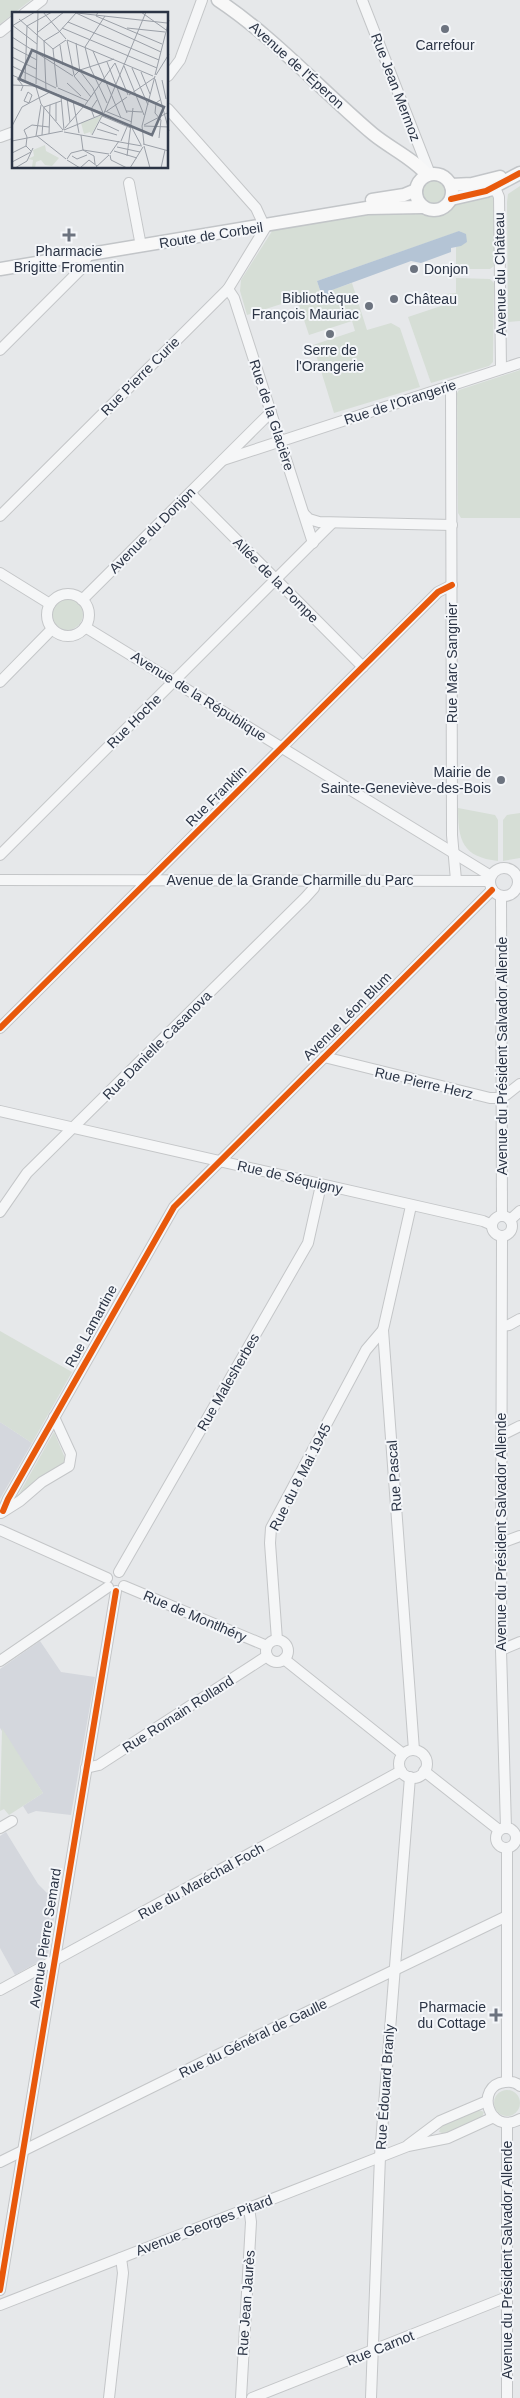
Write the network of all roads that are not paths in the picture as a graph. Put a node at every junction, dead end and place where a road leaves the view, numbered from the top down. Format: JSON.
{"nodes":[{"id":1,"x":42,"y":0,"type":"edge"},
{"id":2,"x":202,"y":0,"type":"edge"},
{"id":3,"x":218,"y":0,"type":"edge"},
{"id":4,"x":362,"y":0,"type":"edge"},
{"id":5,"x":27,"y":12,"type":"edge"},
{"id":6,"x":12,"y":23,"type":"edge"},
{"id":7,"x":0,"y":32,"type":"edge"},
{"id":8,"x":169,"y":75,"type":"edge"},
{"id":9,"x":169,"y":110,"type":"edge"},
{"id":10,"x":12,"y":133,"type":"edge"},
{"id":11,"x":0,"y":137,"type":"edge"},
{"id":12,"x":520,"y":167,"type":"edge"},
{"id":13,"x":520,"y":173,"type":"edge"},
{"id":14,"x":423,"y":180,"type":"junction"},
{"id":15,"x":129,"y":183,"type":"dead end"},
{"id":16,"x":451,"y":185,"type":"junction"},
{"id":17,"x":486,"y":191,"type":"junction"},
{"id":18,"x":451,"y":199,"type":"junction"},
{"id":19,"x":422,"y":206,"type":"junction"},
{"id":20,"x":265,"y":223,"type":"junction"},
{"id":21,"x":140,"y":242,"type":"junction"},
{"id":22,"x":110,"y":244,"type":"junction"},
{"id":23,"x":88,"y":255,"type":"junction"},
{"id":24,"x":0,"y":264,"type":"edge"},
{"id":25,"x":0,"y":269,"type":"edge"},
{"id":26,"x":228,"y":290,"type":"junction"},
{"id":27,"x":0,"y":350,"type":"edge"},
{"id":28,"x":520,"y":363,"type":"edge"},
{"id":29,"x":501,"y":369,"type":"junction"},
{"id":30,"x":450,"y":386,"type":"junction"},
{"id":31,"x":271,"y":412,"type":"junction"},
{"id":32,"x":281,"y":442,"type":"junction"},
{"id":33,"x":223,"y":460,"type":"junction"},
{"id":34,"x":190,"y":493,"type":"junction"},
{"id":35,"x":304,"y":514,"type":"junction"},
{"id":36,"x":0,"y":516,"type":"edge"},
{"id":37,"x":332,"y":523,"type":"junction"},
{"id":38,"x":452,"y":525,"type":"junction"},
{"id":39,"x":313,"y":543,"type":"junction"},
{"id":40,"x":0,"y":573,"type":"edge"},
{"id":41,"x":276,"y":580,"type":"junction"},
{"id":42,"x":452,"y":585,"type":"junction"},
{"id":43,"x":82,"y":600,"type":"junction"},
{"id":44,"x":50,"y":604,"type":"junction"},
{"id":45,"x":85,"y":627,"type":"junction"},
{"id":46,"x":52,"y":629,"type":"junction"},
{"id":47,"x":363,"y":667,"type":"junction"},
{"id":48,"x":174,"y":681,"type":"junction"},
{"id":49,"x":0,"y":682,"type":"edge"},
{"id":50,"x":282,"y":747,"type":"junction"},
{"id":51,"x":453,"y":852,"type":"junction"},
{"id":52,"x":0,"y":855,"type":"edge"},
{"id":53,"x":518,"y":877,"type":"edge"},
{"id":54,"x":0,"y":880,"type":"edge"},
{"id":55,"x":149,"y":880,"type":"junction"},
{"id":56,"x":315,"y":880,"type":"junction"},
{"id":57,"x":456,"y":880,"type":"junction"},
{"id":58,"x":494,"y":886,"type":"junction"},
{"id":59,"x":516,"y":896,"type":"edge"},
{"id":60,"x":0,"y":1028,"type":"edge"},
{"id":61,"x":324,"y":1057,"type":"junction"},
{"id":62,"x":520,"y":1084,"type":"edge"},
{"id":63,"x":502,"y":1098,"type":"junction"},
{"id":64,"x":0,"y":1111,"type":"edge"},
{"id":65,"x":73,"y":1128,"type":"junction"},
{"id":66,"x":220,"y":1161,"type":"junction"},
{"id":67,"x":321,"y":1185,"type":"junction"},
{"id":68,"x":411,"y":1206,"type":"junction"},
{"id":69,"x":520,"y":1211,"type":"edge"},
{"id":70,"x":0,"y":1212,"type":"edge"},
{"id":71,"x":511,"y":1225,"type":"edge"},
{"id":72,"x":492,"y":1226,"type":"junction"},
{"id":73,"x":502,"y":1236,"type":"junction"},
{"id":74,"x":520,"y":1319,"type":"edge"},
{"id":75,"x":502,"y":1326,"type":"junction"},
{"id":76,"x":383,"y":1330,"type":"junction"},
{"id":77,"x":54,"y":1417,"type":"junction"},
{"id":78,"x":520,"y":1426,"type":"edge"},
{"id":79,"x":502,"y":1435,"type":"junction"},
{"id":80,"x":2,"y":1513,"type":"edge"},
{"id":81,"x":0,"y":1530,"type":"edge"},
{"id":82,"x":520,"y":1536,"type":"edge"},
{"id":83,"x":502,"y":1543,"type":"junction"},
{"id":84,"x":114,"y":1585,"type":"junction"},
{"id":85,"x":277,"y":1640,"type":"junction"},
{"id":86,"x":520,"y":1642,"type":"edge"},
{"id":87,"x":501,"y":1650,"type":"junction"},
{"id":88,"x":267,"y":1651,"type":"junction"},
{"id":89,"x":284,"y":1659,"type":"junction"},
{"id":90,"x":0,"y":1661,"type":"edge"},
{"id":91,"x":414,"y":1750,"type":"junction"},
{"id":92,"x":403,"y":1754,"type":"junction"},
{"id":93,"x":86,"y":1768,"type":"junction"},
{"id":94,"x":424,"y":1772,"type":"junction"},
{"id":95,"x":406,"y":1774,"type":"junction"},
{"id":96,"x":12,"y":1821,"type":"dead end"},
{"id":97,"x":0,"y":1828,"type":"edge"},
{"id":98,"x":512,"y":1838,"type":"edge"},
{"id":99,"x":507,"y":1916,"type":"junction"},
{"id":100,"x":54,"y":1961,"type":"junction"},
{"id":101,"x":394,"y":1969,"type":"junction"},
{"id":102,"x":0,"y":1990,"type":"edge"},
{"id":103,"x":507,"y":2081,"type":"junction"},
{"id":104,"x":520,"y":2086,"type":"edge"},
{"id":105,"x":487,"y":2101,"type":"junction"},
{"id":106,"x":494,"y":2117,"type":"junction"},
{"id":107,"x":520,"y":2119,"type":"edge"},
{"id":108,"x":507,"y":2123,"type":"junction"},
{"id":109,"x":408,"y":2146,"type":"junction"},
{"id":110,"x":23,"y":2151,"type":"junction"},
{"id":111,"x":380,"y":2156,"type":"junction"},
{"id":112,"x":0,"y":2162,"type":"edge"},
{"id":113,"x":248,"y":2208,"type":"junction"},
{"id":114,"x":121,"y":2258,"type":"junction"},
{"id":115,"x":0,"y":2290,"type":"edge"},
{"id":116,"x":507,"y":2297,"type":"junction"},
{"id":117,"x":0,"y":2305,"type":"edge"},
{"id":118,"x":372,"y":2351,"type":"junction"},
{"id":119,"x":109,"y":2398,"type":"edge"},
{"id":120,"x":241,"y":2398,"type":"edge"},
{"id":121,"x":252,"y":2398,"type":"edge"},
{"id":122,"x":370,"y":2398,"type":"edge"},
{"id":123,"x":508,"y":2398,"type":"edge"}],
"edges":[{"from":1,"to":5,"type":"street"},
{"from":2,"to":8,"type":"street"},
{"from":3,"to":14,"type":"main road","name":"Avenue de l'Éperon"},
{"from":4,"to":14,"type":"street","name":"Rue Jean Mermoz"},
{"from":6,"to":7,"type":"street"},
{"from":9,"to":20,"type":"street"},
{"from":10,"to":11,"type":"street"},
{"from":12,"to":16,"type":"main road"},
{"from":13,"to":17,"type":"main road"},
{"from":14,"to":16,"type":"main road"},
{"from":14,"to":19,"type":"main road"},
{"from":14,"to":20,"type":"main road","name":"Route de Corbeil"},
{"from":15,"to":21,"type":"street"},
{"from":16,"to":18,"type":"main road"},
{"from":17,"to":18,"type":"main road"},
{"from":17,"to":29,"type":"street","name":"Avenue du Château"},
{"from":18,"to":19,"type":"main road"},
{"from":19,"to":20,"type":"main road","name":"Route de Corbeil"},
{"from":20,"to":21,"type":"main road","name":"Route de Corbeil"},
{"from":20,"to":26,"type":"street","name":"Rue Pierre Curie"},
{"from":21,"to":22,"type":"main road","name":"Route de Corbeil"},
{"from":21,"to":23,"type":"main road","name":"Route de Corbeil"},
{"from":22,"to":23,"type":"main road"},
{"from":22,"to":24,"type":"main road","name":"Route de Corbeil"},
{"from":23,"to":25,"type":"main road","name":"Route de Corbeil"},
{"from":23,"to":27,"type":"street"},
{"from":26,"to":31,"type":"street","name":"Rue de la Glacière"},
{"from":26,"to":36,"type":"street","name":"Rue Pierre Curie"},
{"from":28,"to":29,"type":"street","name":"Rue de l'Orangerie"},
{"from":29,"to":30,"type":"street","name":"Rue de l'Orangerie"},
{"from":30,"to":32,"type":"street","name":"Rue de l'Orangerie"},
{"from":30,"to":38,"type":"street","name":"Rue Marc Sangnier"},
{"from":31,"to":32,"type":"street","name":"Rue de la Glacière"},
{"from":31,"to":33,"type":"street","name":"Avenue du Donjon"},
{"from":32,"to":33,"type":"street","name":"Rue de l'Orangerie"},
{"from":32,"to":35,"type":"street","name":"Rue de la Glacière"},
{"from":33,"to":34,"type":"street","name":"Avenue du Donjon"},
{"from":34,"to":41,"type":"street","name":"Allée de la Pompe"},
{"from":34,"to":43,"type":"street","name":"Avenue du Donjon"},
{"from":35,"to":37,"type":"street"},
{"from":35,"to":39,"type":"street","name":"Rue de la Glacière"},
{"from":37,"to":38,"type":"street"},
{"from":37,"to":39,"type":"street","name":"Rue Hoche"},
{"from":38,"to":42,"type":"street","name":"Rue Marc Sangnier"},
{"from":39,"to":41,"type":"street","name":"Rue Hoche"},
{"from":40,"to":44,"type":"street"},
{"from":41,"to":47,"type":"street","name":"Allée de la Pompe"},
{"from":41,"to":48,"type":"street","name":"Rue Hoche"},
{"from":42,"to":47,"type":"street","name":"Rue Franklin"},
{"from":42,"to":51,"type":"street","name":"Rue Marc Sangnier"},
{"from":43,"to":44,"type":"street"},
{"from":43,"to":45,"type":"street"},
{"from":44,"to":46,"type":"street"},
{"from":45,"to":46,"type":"street"},
{"from":45,"to":48,"type":"street","name":"Avenue de la République"},
{"from":46,"to":49,"type":"street"},
{"from":47,"to":50,"type":"street","name":"Rue Franklin"},
{"from":48,"to":50,"type":"street","name":"Avenue de la République"},
{"from":48,"to":52,"type":"street","name":"Rue Hoche"},
{"from":50,"to":51,"type":"street","name":"Avenue de la République"},
{"from":50,"to":55,"type":"street","name":"Rue Franklin"},
{"from":51,"to":57,"type":"street","name":"Rue Marc Sangnier"},
{"from":51,"to":58,"type":"street","name":"Avenue de la République"},
{"from":53,"to":58,"type":"street"},
{"from":53,"to":59,"type":"street"},
{"from":54,"to":55,"type":"street","name":"Avenue de la Grande Charmille du Parc"},
{"from":55,"to":56,"type":"street","name":"Avenue de la Grande Charmille du Parc"},
{"from":55,"to":60,"type":"street","name":"Rue Franklin"},
{"from":56,"to":57,"type":"street","name":"Avenue de la Grande Charmille du Parc"},
{"from":56,"to":65,"type":"street","name":"Rue Danielle Casanova"},
{"from":57,"to":58,"type":"street","name":"Avenue de la Grande Charmille du Parc"},
{"from":58,"to":59,"type":"street"},
{"from":58,"to":61,"type":"street","name":"Avenue Léon Blum"},
{"from":58,"to":63,"type":"street","name":"Avenue du Président Salvador Allende"},
{"from":61,"to":63,"type":"street","name":"Rue Pierre Herz"},
{"from":61,"to":66,"type":"street","name":"Avenue Léon Blum"},
{"from":62,"to":63,"type":"street"},
{"from":63,"to":71,"type":"street","name":"Avenue du Président Salvador Allende"},
{"from":64,"to":65,"type":"street","name":"Rue de Séquigny"},
{"from":65,"to":66,"type":"street","name":"Rue de Séquigny"},
{"from":65,"to":70,"type":"street","name":"Rue Danielle Casanova"},
{"from":66,"to":67,"type":"street","name":"Rue de Séquigny"},
{"from":66,"to":77,"type":"street","name":"Rue Lamartine"},
{"from":67,"to":68,"type":"street","name":"Rue de Séquigny"},
{"from":67,"to":84,"type":"street","name":"Rue Malesherbes"},
{"from":68,"to":72,"type":"street","name":"Rue de Séquigny"},
{"from":68,"to":76,"type":"street","name":"Rue Pascal"},
{"from":69,"to":71,"type":"street"},
{"from":71,"to":72,"type":"street"},
{"from":71,"to":73,"type":"street"},
{"from":72,"to":73,"type":"street"},
{"from":73,"to":75,"type":"street","name":"Avenue du Président Salvador Allende"},
{"from":74,"to":75,"type":"street"},
{"from":75,"to":79,"type":"street","name":"Avenue du Président Salvador Allende"},
{"from":76,"to":85,"type":"street","name":"Rue du 8 Mai 1945"},
{"from":76,"to":91,"type":"street","name":"Rue Pascal"},
{"from":77,"to":80,"type":"street","name":"Rue Lamartine"},
{"from":77,"to":80,"type":"street","name":"Rue Lamartine"},
{"from":78,"to":79,"type":"street"},
{"from":79,"to":83,"type":"street","name":"Avenue du Président Salvador Allende"},
{"from":81,"to":84,"type":"street","name":"Rue de Montlhéry"},
{"from":82,"to":83,"type":"street"},
{"from":83,"to":87,"type":"street","name":"Avenue du Président Salvador Allende"},
{"from":84,"to":88,"type":"street","name":"Rue de Montlhéry"},
{"from":84,"to":90,"type":"street"},
{"from":84,"to":93,"type":"street","name":"Avenue Pierre Semard"},
{"from":85,"to":88,"type":"street"},
{"from":85,"to":89,"type":"street"},
{"from":86,"to":87,"type":"street"},
{"from":87,"to":98,"type":"street","name":"Avenue du Président Salvador Allende"},
{"from":88,"to":89,"type":"street"},
{"from":88,"to":93,"type":"street","name":"Rue Romain Rolland"},
{"from":89,"to":92,"type":"street"},
{"from":91,"to":92,"type":"street"},
{"from":91,"to":94,"type":"street"},
{"from":92,"to":95,"type":"street"},
{"from":93,"to":100,"type":"street","name":"Avenue Pierre Semard"},
{"from":94,"to":95,"type":"street"},
{"from":94,"to":98,"type":"street"},
{"from":95,"to":100,"type":"street","name":"Rue du Maréchal Foch"},
{"from":95,"to":101,"type":"street","name":"Rue Édouard Branly"},
{"from":96,"to":97,"type":"street"},
{"from":98,"to":99,"type":"street","name":"Avenue du Président Salvador Allende"},
{"from":99,"to":101,"type":"street","name":"Rue du Général de Gaulle"},
{"from":99,"to":103,"type":"street","name":"Avenue du Président Salvador Allende"},
{"from":100,"to":102,"type":"street","name":"Rue du Maréchal Foch"},
{"from":100,"to":110,"type":"street","name":"Avenue Pierre Semard"},
{"from":101,"to":110,"type":"street","name":"Rue du Général de Gaulle"},
{"from":101,"to":111,"type":"street","name":"Rue Édouard Branly"},
{"from":103,"to":104,"type":"street"},
{"from":103,"to":105,"type":"street"},
{"from":105,"to":106,"type":"street"},
{"from":105,"to":109,"type":"street","name":"Avenue Georges Pitard"},
{"from":106,"to":108,"type":"street"},
{"from":106,"to":109,"type":"street","name":"Avenue Georges Pitard"},
{"from":107,"to":108,"type":"street"},
{"from":108,"to":116,"type":"street","name":"Avenue du Président Salvador Allende"},
{"from":109,"to":111,"type":"street","name":"Avenue Georges Pitard"},
{"from":110,"to":112,"type":"street","name":"Rue du Général de Gaulle"},
{"from":110,"to":115,"type":"street","name":"Avenue Pierre Semard"},
{"from":111,"to":113,"type":"street","name":"Avenue Georges Pitard"},
{"from":111,"to":118,"type":"street","name":"Rue Édouard Branly"},
{"from":113,"to":114,"type":"street","name":"Avenue Georges Pitard"},
{"from":113,"to":120,"type":"street","name":"Rue Jean Jaurès"},
{"from":114,"to":117,"type":"street","name":"Avenue Georges Pitard"},
{"from":114,"to":119,"type":"street"},
{"from":116,"to":118,"type":"street","name":"Rue Carnot"},
{"from":116,"to":123,"type":"street","name":"Avenue du Président Salvador Allende"},
{"from":118,"to":121,"type":"street","name":"Rue Carnot"},
{"from":118,"to":122,"type":"street","name":"Rue Édouard Branly"}]}
